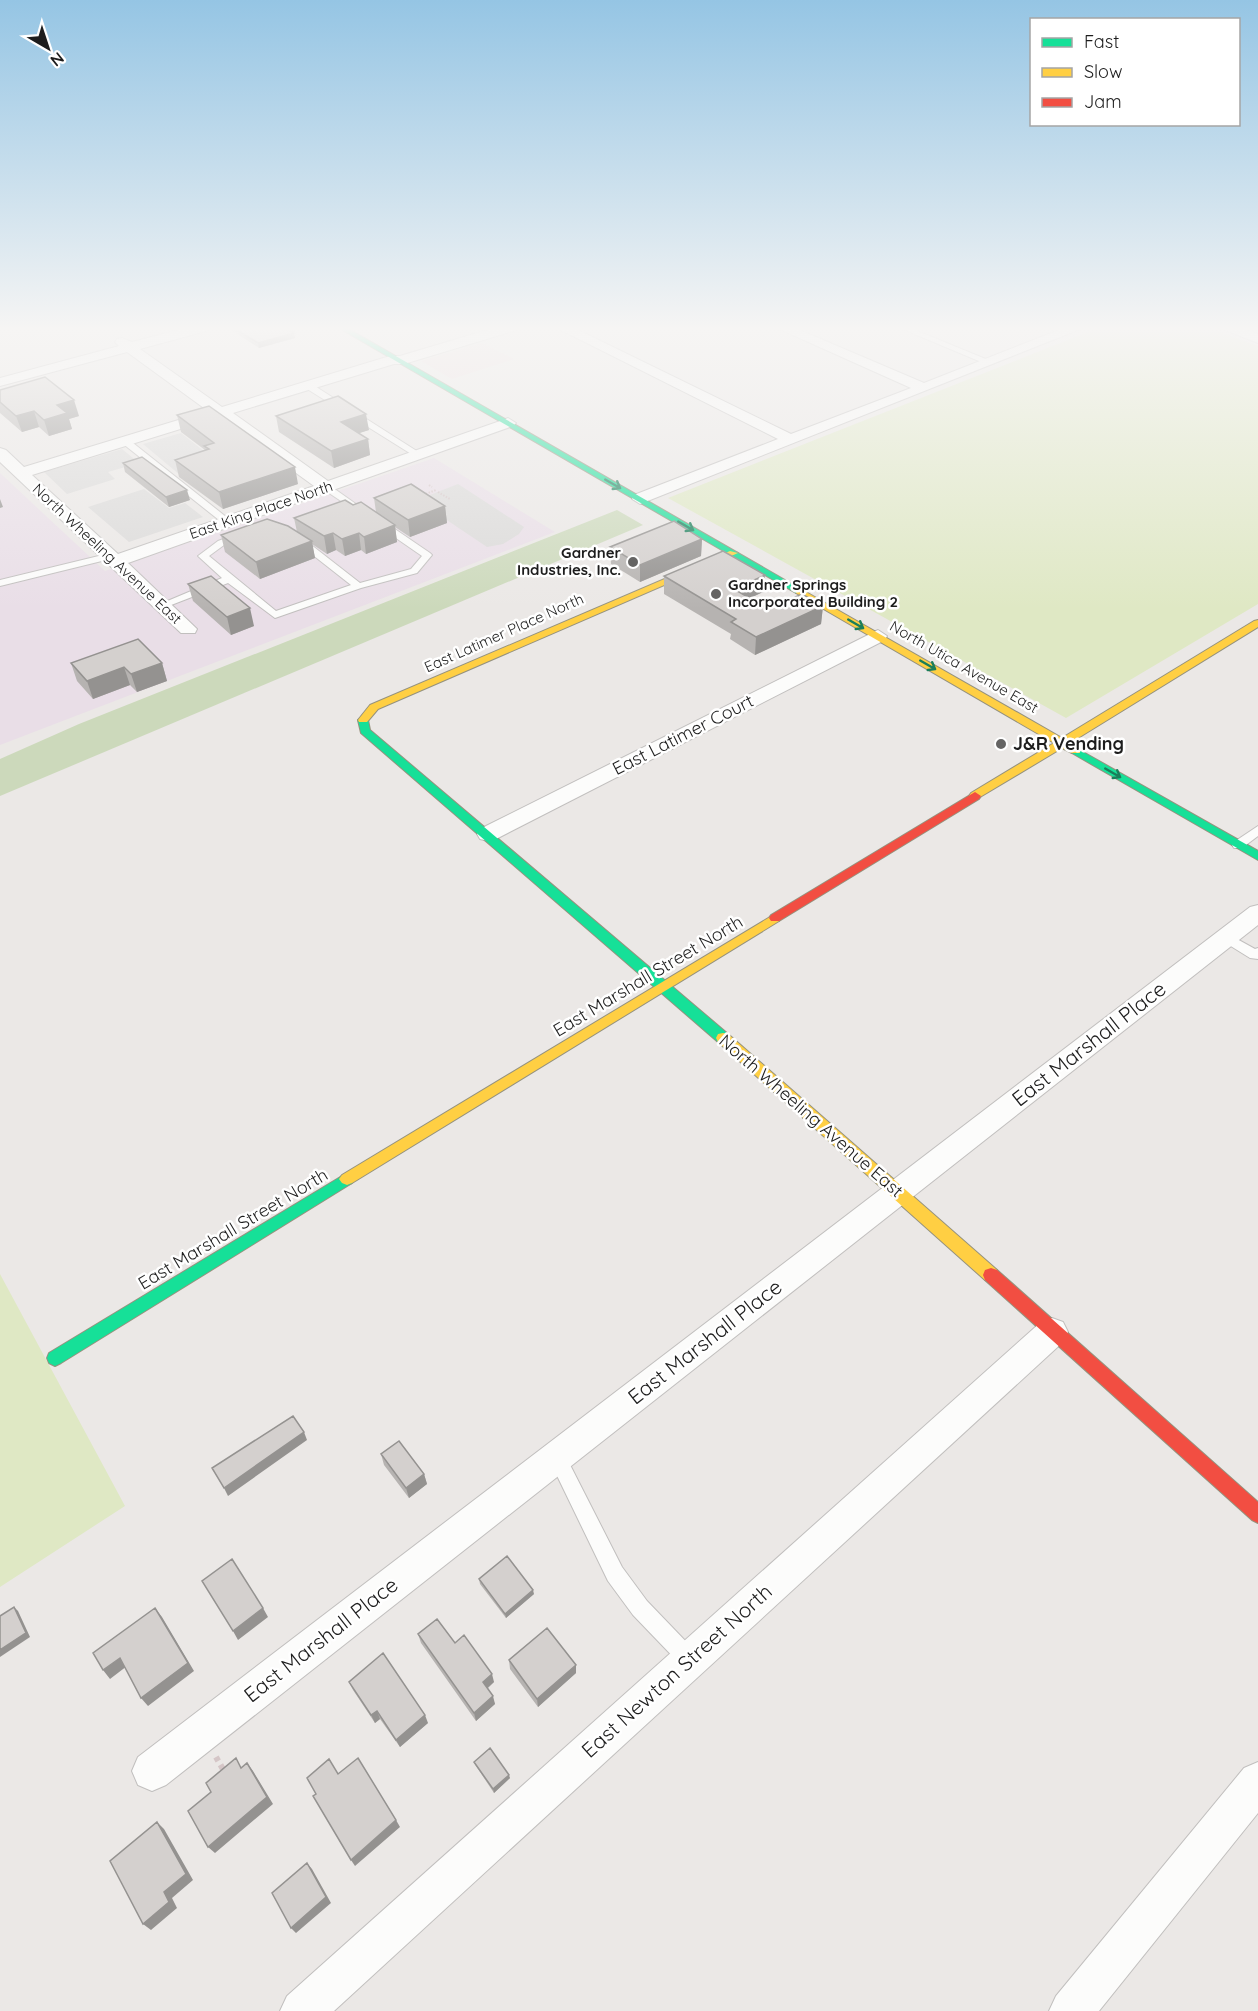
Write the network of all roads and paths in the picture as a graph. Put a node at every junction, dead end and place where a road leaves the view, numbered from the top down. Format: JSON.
{"nodes":[{"id":1,"x":187,"y":422,"type":"edge"},
{"id":2,"x":233,"y":422,"type":"edge"},
{"id":3,"x":366,"y":422,"type":"edge"},
{"id":4,"x":754,"y":422,"type":"edge"},
{"id":5,"x":837,"y":422,"type":"edge"},
{"id":6,"x":508,"y":423,"type":"joint"},
{"id":7,"x":791,"y":440,"type":"junction"},
{"id":8,"x":124,"y":441,"type":"junction"},
{"id":9,"x":418,"y":454,"type":"junction"},
{"id":10,"x":1,"y":455,"type":"edge"},
{"id":11,"x":21,"y":473,"type":"junction"},
{"id":12,"x":326,"y":487,"type":"junction"},
{"id":13,"x":417,"y":497,"type":"edge"},
{"id":14,"x":450,"y":499,"type":"dead end"},
{"id":15,"x":640,"y":499,"type":"junction"},
{"id":16,"x":368,"y":515,"type":"edge"},
{"id":17,"x":378,"y":521,"type":"edge"},
{"id":18,"x":227,"y":522,"type":"junction"},
{"id":19,"x":251,"y":533,"type":"edge"},
{"id":20,"x":293,"y":534,"type":"edge"},
{"id":21,"x":733,"y":553,"type":"junction"},
{"id":22,"x":113,"y":558,"type":"junction"},
{"id":23,"x":229,"y":579,"type":"junction"},
{"id":24,"x":0,"y":583,"type":"edge"},
{"id":25,"x":358,"y":586,"type":"junction"},
{"id":26,"x":162,"y":605,"type":"junction"},
{"id":27,"x":1258,"y":623,"type":"edge"},
{"id":28,"x":188,"y":629,"type":"dead end"},
{"id":29,"x":878,"y":636,"type":"junction"},
{"id":30,"x":362,"y":723,"type":"joint"},
{"id":31,"x":1062,"y":744,"type":"junction"},
{"id":32,"x":1258,"y":830,"type":"edge"},
{"id":33,"x":488,"y":834,"type":"junction"},
{"id":34,"x":1238,"y":845,"type":"junction"},
{"id":35,"x":1258,"y":856,"type":"edge"},
{"id":36,"x":1258,"y":913,"type":"edge"},
{"id":37,"x":1226,"y":937,"type":"junction"},
{"id":38,"x":1258,"y":953,"type":"edge"},
{"id":39,"x":663,"y":988,"type":"junction"},
{"id":40,"x":898,"y":1191,"type":"junction"},
{"id":41,"x":1052,"y":1332,"type":"junction"},
{"id":42,"x":55,"y":1358,"type":"dead end"},
{"id":43,"x":557,"y":1457,"type":"junction"},
{"id":44,"x":1258,"y":1514,"type":"edge"},
{"id":45,"x":690,"y":1660,"type":"junction"},
{"id":46,"x":152,"y":1771,"type":"dead end"},
{"id":47,"x":1258,"y":1782,"type":"edge"},
{"id":48,"x":302,"y":2011,"type":"edge"},
{"id":49,"x":1071,"y":2011,"type":"edge"}],
"edges":[{"from":1,"to":8,"type":"street"},
{"from":2,"to":12,"type":"street"},
{"from":3,"to":9,"type":"lane"},
{"from":4,"to":7,"type":"street"},
{"from":5,"to":7,"type":"street"},
{"from":6,"to":9,"type":"street","name":"East King Place North"},
{"from":6,"to":15,"type":"street","name":"North Utica Avenue East","one_way":true},
{"from":7,"to":15,"type":"street"},
{"from":8,"to":11,"type":"street"},
{"from":8,"to":18,"type":"lane"},
{"from":9,"to":12,"type":"street","name":"East King Place North"},
{"from":10,"to":11,"type":"street","name":"North Wheeling Avenue East"},
{"from":11,"to":22,"type":"street","name":"North Wheeling Avenue East"},
{"from":12,"to":16,"type":"lane"},
{"from":12,"to":18,"type":"street","name":"East King Place North"},
{"from":13,"to":14,"type":"path"},
{"from":15,"to":21,"type":"street","name":"North Utica Avenue East","one_way":true},
{"from":17,"to":25,"type":"lane"},
{"from":18,"to":22,"type":"street","name":"East King Place North"},
{"from":19,"to":23,"type":"lane"},
{"from":20,"to":25,"type":"lane"},
{"from":21,"to":29,"type":"street","name":"North Utica Avenue East","one_way":true},
{"from":21,"to":30,"type":"street","name":"East Latimer Place North"},
{"from":22,"to":24,"type":"lane"},
{"from":22,"to":26,"type":"street","name":"North Wheeling Avenue East"},
{"from":23,"to":25,"type":"lane"},
{"from":23,"to":26,"type":"lane"},
{"from":26,"to":28,"type":"street","name":"North Wheeling Avenue East"},
{"from":27,"to":31,"type":"street","name":"East Marshall Street North"},
{"from":29,"to":31,"type":"street","name":"North Utica Avenue East","one_way":true},
{"from":29,"to":33,"type":"street","name":"East Latimer Court"},
{"from":30,"to":33,"type":"street","name":"North Wheeling Avenue East"},
{"from":31,"to":34,"type":"street","name":"North Utica Avenue East","one_way":true},
{"from":31,"to":39,"type":"street","name":"East Marshall Street North"},
{"from":32,"to":34,"type":"lane"},
{"from":33,"to":39,"type":"street","name":"North Wheeling Avenue East"},
{"from":34,"to":35,"type":"street","name":"North Utica Avenue East"},
{"from":36,"to":37,"type":"street","name":"East Marshall Place"},
{"from":37,"to":38,"type":"lane"},
{"from":37,"to":40,"type":"street","name":"East Marshall Place"},
{"from":39,"to":40,"type":"street","name":"North Wheeling Avenue East"},
{"from":39,"to":42,"type":"street","name":"East Marshall Street North"},
{"from":40,"to":41,"type":"street","name":"North Wheeling Avenue East"},
{"from":40,"to":43,"type":"street","name":"East Marshall Place"},
{"from":41,"to":44,"type":"street","name":"North Wheeling Avenue East"},
{"from":41,"to":45,"type":"street","name":"East Newton Street North"},
{"from":43,"to":45,"type":"lane"},
{"from":43,"to":46,"type":"street","name":"East Marshall Place"},
{"from":45,"to":48,"type":"street","name":"East Newton Street North"},
{"from":47,"to":49,"type":"street"}]}
